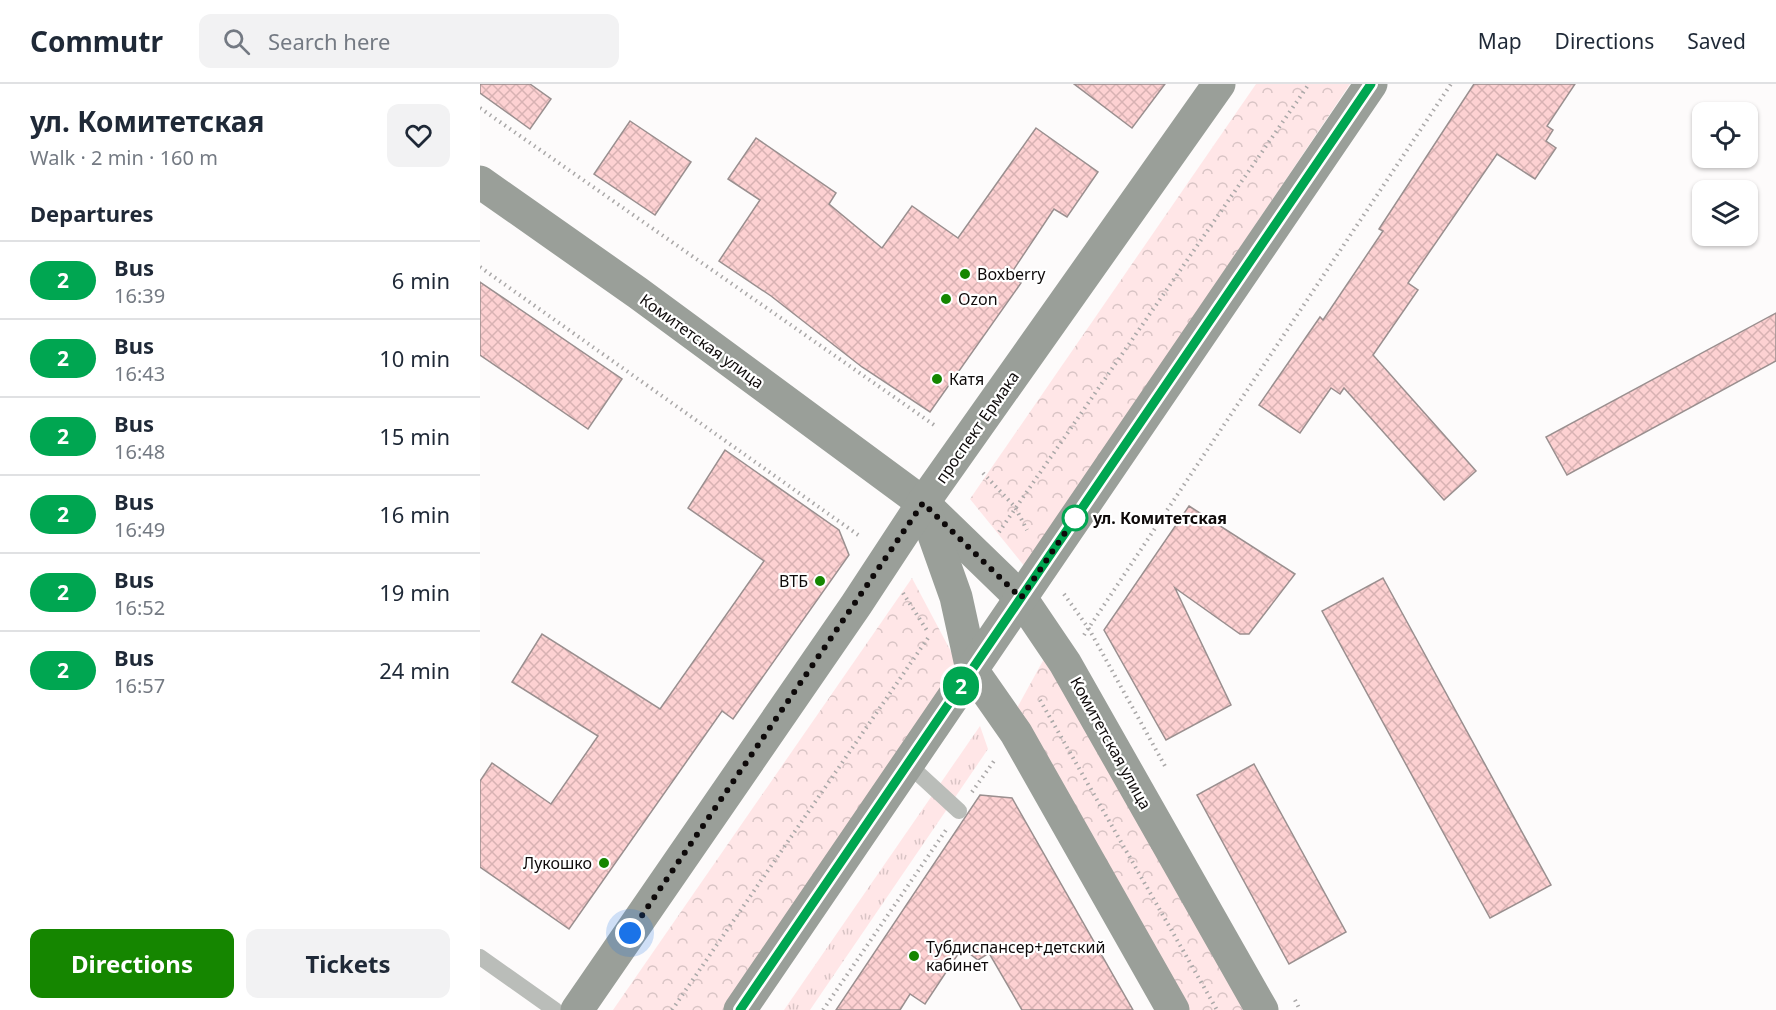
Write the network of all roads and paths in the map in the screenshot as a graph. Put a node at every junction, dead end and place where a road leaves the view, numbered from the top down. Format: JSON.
{"nodes":[{"id":1,"x":1219,"y":84,"type":"edge"},
{"id":2,"x":1371,"y":84,"type":"edge"},
{"id":3,"x":1451,"y":84,"type":"edge"},
{"id":4,"x":480,"y":108,"type":"edge"},
{"id":5,"x":480,"y":182,"type":"edge"},
{"id":6,"x":480,"y":267,"type":"edge"},
{"id":7,"x":943,"y":431,"type":"dead end"},
{"id":8,"x":923,"y":503,"type":"junction"},
{"id":9,"x":883,"y":562,"type":"junction"},
{"id":10,"x":1021,"y":598,"type":"junction"},
{"id":11,"x":934,"y":645,"type":"dead end"},
{"id":12,"x":1065,"y":663,"type":"junction"},
{"id":13,"x":972,"y":670,"type":"junction"},
{"id":14,"x":1040,"y":700,"type":"junction"},
{"id":15,"x":1016,"y":733,"type":"junction"},
{"id":16,"x":908,"y":764,"type":"junction"},
{"id":17,"x":959,"y":811,"type":"junction"},
{"id":18,"x":480,"y":957,"type":"edge"},
{"id":19,"x":555,"y":1010,"type":"edge"},
{"id":20,"x":577,"y":1010,"type":"edge"},
{"id":21,"x":740,"y":1010,"type":"edge"},
{"id":22,"x":823,"y":1010,"type":"edge"},
{"id":23,"x":1173,"y":1010,"type":"edge"},
{"id":24,"x":1217,"y":1010,"type":"edge"},
{"id":25,"x":1262,"y":1010,"type":"edge"}],
"edges":[{"from":1,"to":8,"type":"main road","name":"проспект Ермака"},
{"from":2,"to":10,"type":"main road"},
{"from":3,"to":12,"type":"path"},
{"from":4,"to":7,"type":"path"},
{"from":5,"to":8,"type":"main road","name":"Комитетская улица"},
{"from":6,"to":9,"type":"path"},
{"from":8,"to":9,"type":"main road","name":"проспект Ермака"},
{"from":8,"to":10,"type":"main road","name":"Комитетская улица"},
{"from":8,"to":13,"type":"main road"},
{"from":9,"to":11,"type":"path"},
{"from":9,"to":20,"type":"main road","name":"проспект Ермака"},
{"from":10,"to":12,"type":"main road","name":"Комитетская улица"},
{"from":10,"to":13,"type":"main road"},
{"from":12,"to":14,"type":"path"},
{"from":12,"to":25,"type":"main road","name":"Комитетская улица"},
{"from":13,"to":15,"type":"main road"},
{"from":13,"to":16,"type":"main road"},
{"from":14,"to":15,"type":"path"},
{"from":14,"to":24,"type":"path"},
{"from":15,"to":17,"type":"path"},
{"from":15,"to":23,"type":"main road"},
{"from":16,"to":17,"type":"lane"},
{"from":16,"to":21,"type":"main road"},
{"from":17,"to":22,"type":"path"},
{"from":18,"to":19,"type":"lane"}]}
